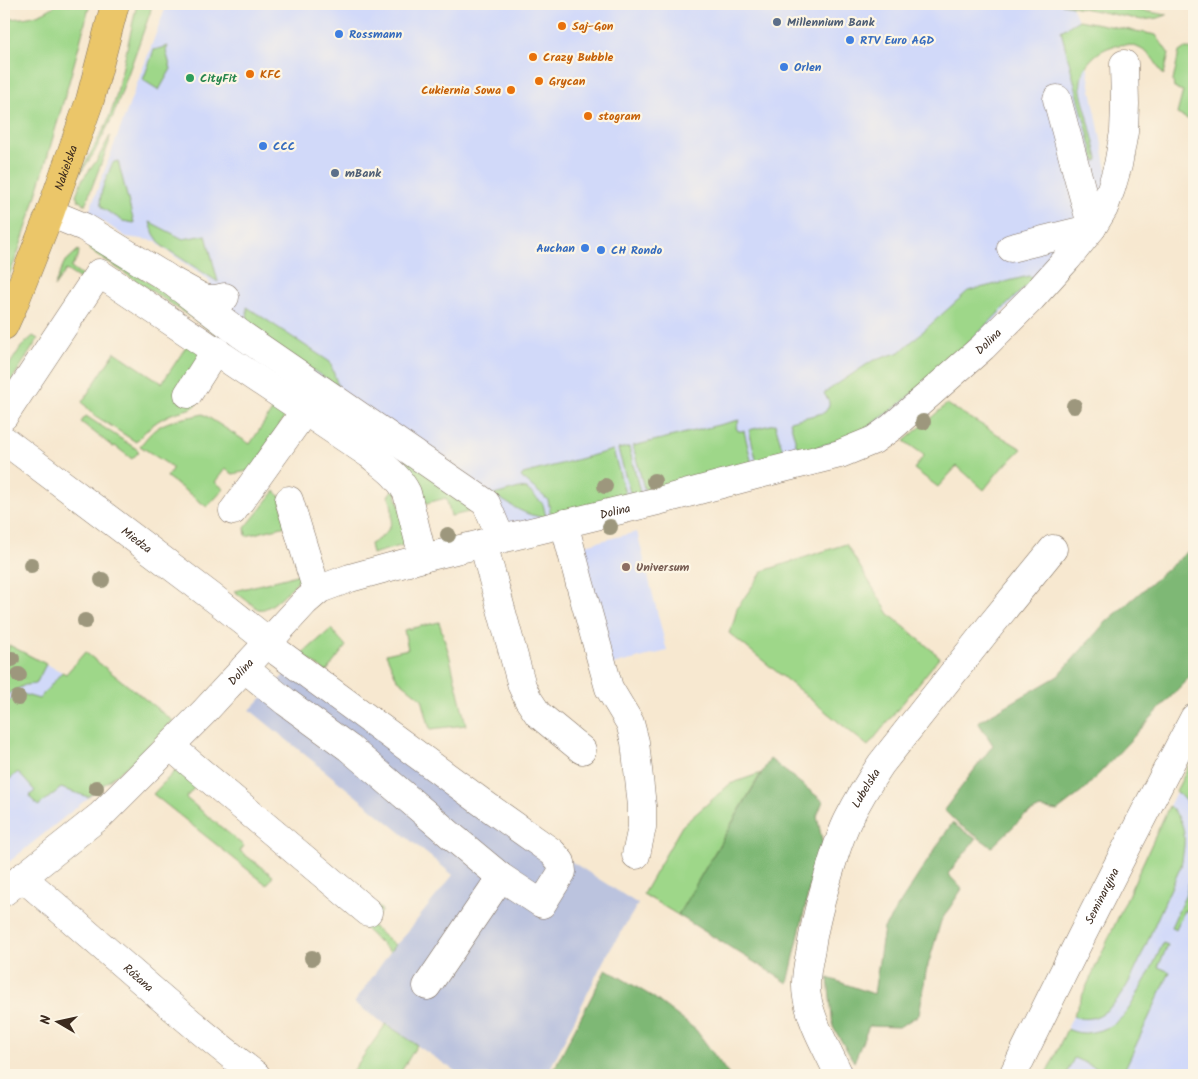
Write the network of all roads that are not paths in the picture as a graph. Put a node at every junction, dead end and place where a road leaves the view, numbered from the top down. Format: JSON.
{"nodes":[{"id":1,"x":114,"y":4,"type":"edge"},
{"id":2,"x":1124,"y":64,"type":"dead end"},
{"id":3,"x":1057,"y":99,"type":"dead end"},
{"id":4,"x":50,"y":213,"type":"junction"},
{"id":5,"x":1092,"y":228,"type":"junction"},
{"id":6,"x":1011,"y":248,"type":"dead end"},
{"id":7,"x":163,"y":275,"type":"junction"},
{"id":8,"x":225,"y":297,"type":"dead end"},
{"id":9,"x":4,"y":326,"type":"edge"},
{"id":10,"x":216,"y":350,"type":"junction"},
{"id":11,"x":188,"y":394,"type":"dead end"},
{"id":12,"x":305,"y":411,"type":"junction"},
{"id":13,"x":4,"y":416,"type":"edge"},
{"id":14,"x":4,"y":440,"type":"edge"},
{"id":15,"x":289,"y":500,"type":"dead end"},
{"id":16,"x":233,"y":511,"type":"dead end"},
{"id":17,"x":564,"y":523,"type":"junction"},
{"id":18,"x":492,"y":541,"type":"junction"},
{"id":19,"x":1053,"y":549,"type":"dead end"},
{"id":20,"x":423,"y":558,"type":"junction"},
{"id":21,"x":317,"y":591,"type":"junction"},
{"id":22,"x":268,"y":641,"type":"junction"},
{"id":23,"x":244,"y":668,"type":"junction"},
{"id":24,"x":1194,"y":718,"type":"edge"},
{"id":25,"x":170,"y":746,"type":"junction"},
{"id":26,"x":582,"y":750,"type":"dead end"},
{"id":27,"x":636,"y":855,"type":"dead end"},
{"id":28,"x":501,"y":877,"type":"junction"},
{"id":29,"x":13,"y":885,"type":"edge"},
{"id":30,"x":368,"y":912,"type":"dead end"},
{"id":31,"x":427,"y":986,"type":"dead end"},
{"id":32,"x":256,"y":1075,"type":"edge"},
{"id":33,"x":838,"y":1075,"type":"edge"},
{"id":34,"x":1013,"y":1075,"type":"edge"}],
"edges":[{"from":1,"to":4,"type":"main road","name":"Nakielska"},
{"from":2,"to":5,"type":"street","name":"Dolina"},
{"from":3,"to":5,"type":"street"},
{"from":4,"to":7,"type":"street"},
{"from":4,"to":9,"type":"main road","name":"Nakielska"},
{"from":5,"to":6,"type":"street"},
{"from":5,"to":17,"type":"street","name":"Dolina"},
{"from":7,"to":8,"type":"street"},
{"from":7,"to":18,"type":"street"},
{"from":10,"to":11,"type":"street"},
{"from":10,"to":12,"type":"street"},
{"from":10,"to":13,"type":"street"},
{"from":12,"to":16,"type":"street"},
{"from":12,"to":20,"type":"street"},
{"from":14,"to":22,"type":"street","name":"Miedza"},
{"from":15,"to":21,"type":"street"},
{"from":17,"to":18,"type":"street","name":"Dolina"},
{"from":17,"to":27,"type":"street"},
{"from":18,"to":20,"type":"street","name":"Dolina"},
{"from":18,"to":26,"type":"street"},
{"from":19,"to":33,"type":"street","name":"Lubelska"},
{"from":20,"to":21,"type":"street","name":"Dolina"},
{"from":21,"to":22,"type":"street","name":"Dolina"},
{"from":22,"to":23,"type":"street","name":"Dolina"},
{"from":22,"to":28,"type":"street","name":"Miedza"},
{"from":23,"to":25,"type":"street","name":"Dolina"},
{"from":23,"to":28,"type":"street"},
{"from":24,"to":34,"type":"street","name":"Seminaryjna"},
{"from":25,"to":29,"type":"street","name":"Dolina"},
{"from":25,"to":30,"type":"street"},
{"from":28,"to":31,"type":"street"},
{"from":29,"to":32,"type":"street","name":"Różana"}]}
